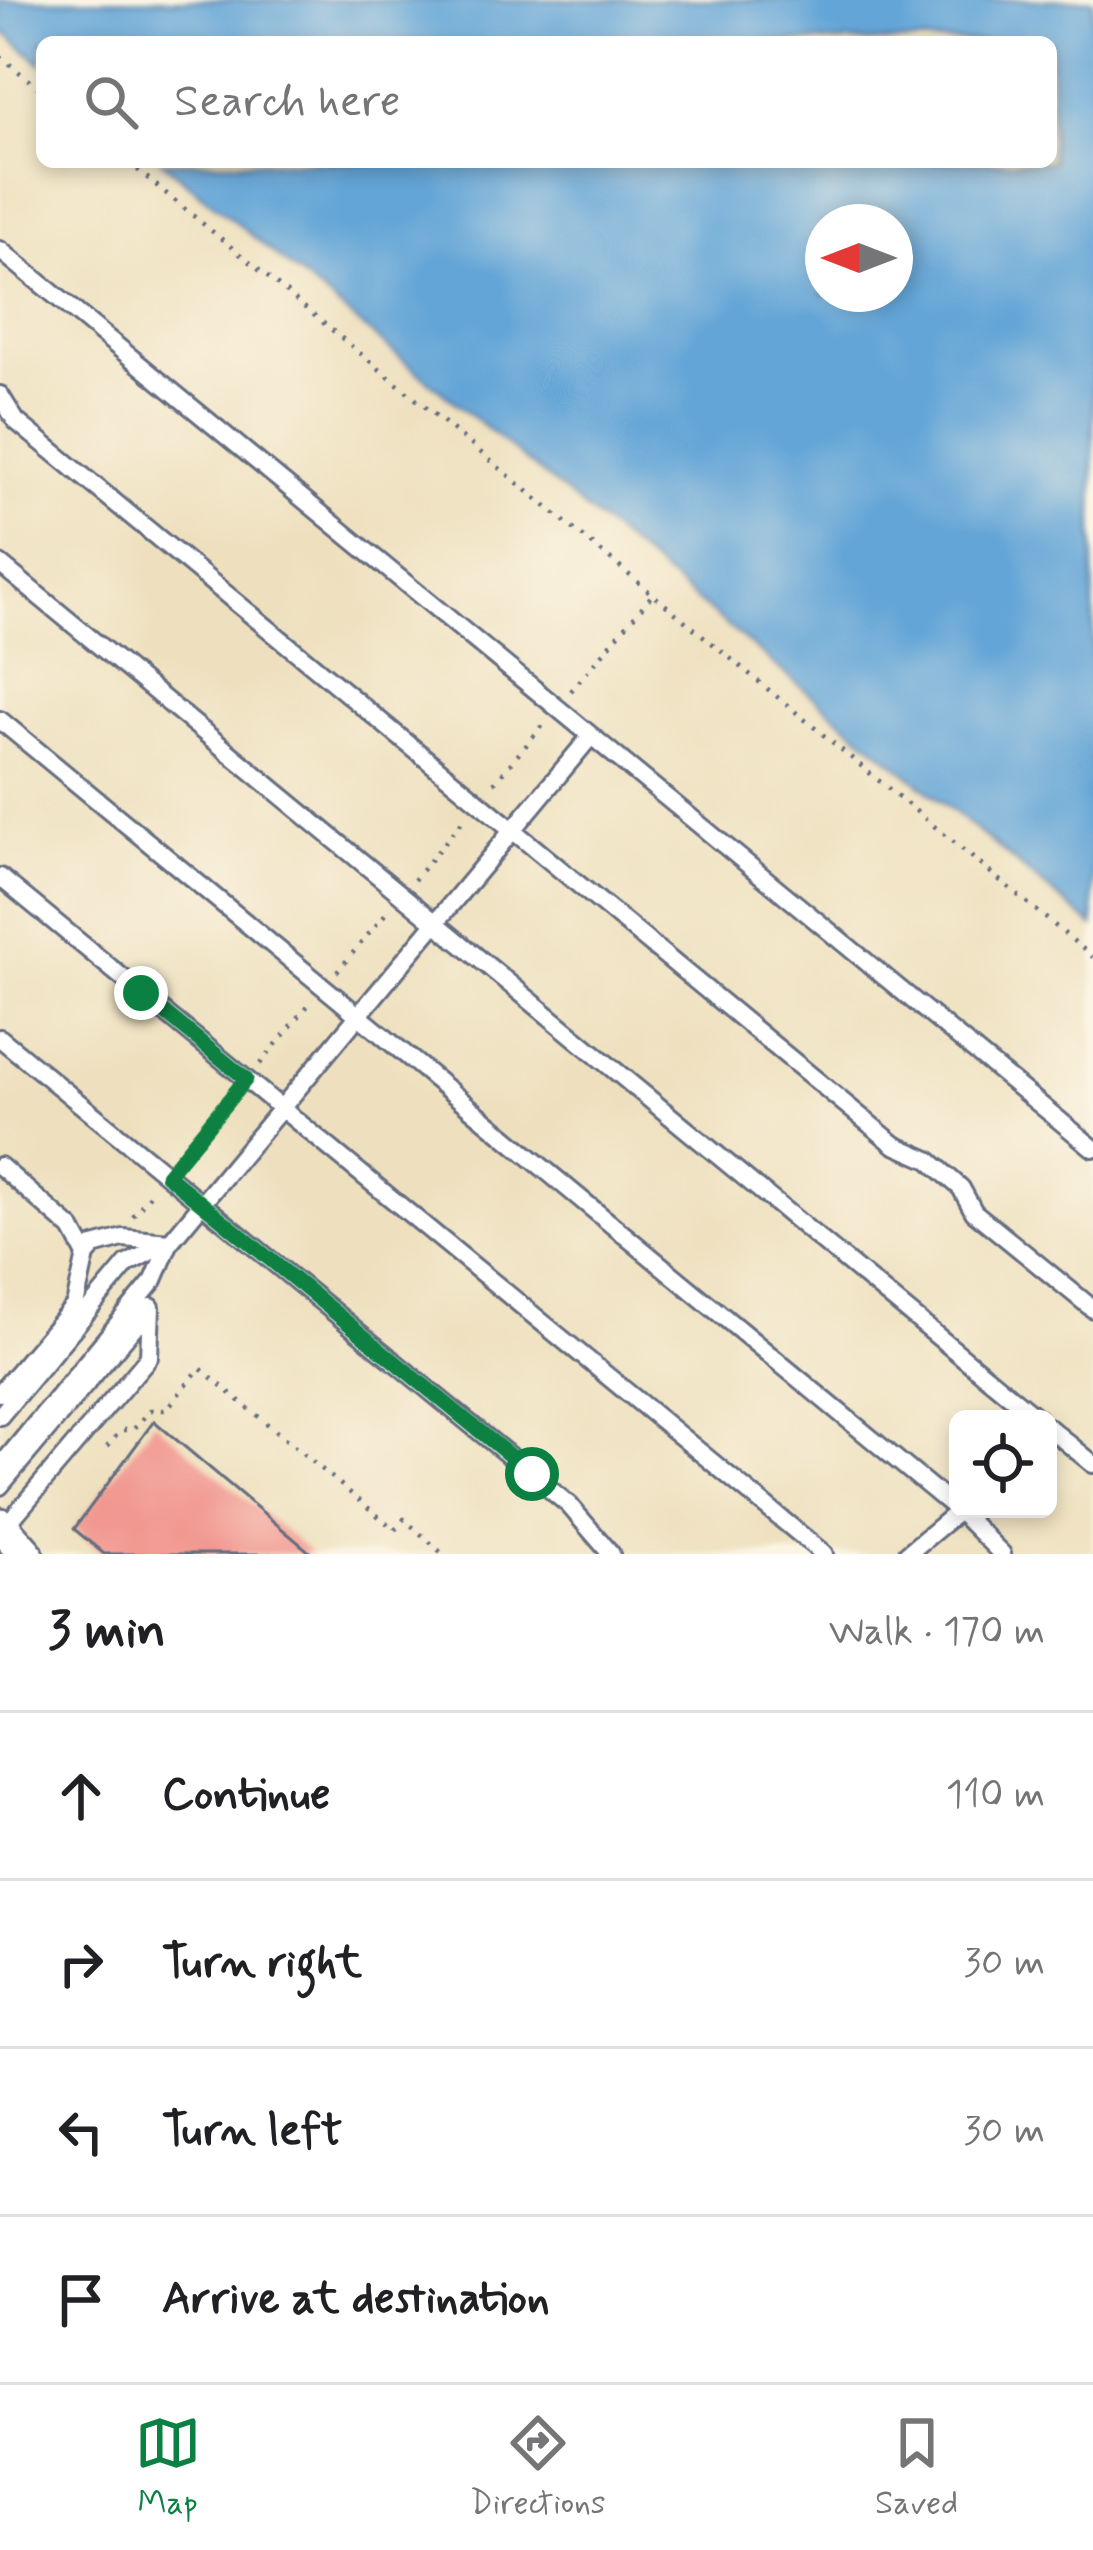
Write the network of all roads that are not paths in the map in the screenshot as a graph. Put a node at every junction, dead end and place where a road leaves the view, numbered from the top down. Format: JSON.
{"nodes":[{"id":1,"x":0,"y":250,"type":"edge"},
{"id":2,"x":0,"y":395,"type":"edge"},
{"id":3,"x":0,"y":564,"type":"edge"},
{"id":4,"x":0,"y":720,"type":"edge"},
{"id":5,"x":591,"y":736,"type":"junction"},
{"id":6,"x":512,"y":830,"type":"junction"},
{"id":7,"x":0,"y":877,"type":"edge"},
{"id":8,"x":435,"y":923,"type":"junction"},
{"id":9,"x":358,"y":1015,"type":"junction"},
{"id":10,"x":0,"y":1038,"type":"edge"},
{"id":11,"x":281,"y":1108,"type":"junction"},
{"id":12,"x":1093,"y":1148,"type":"edge"},
{"id":13,"x":0,"y":1166,"type":"edge"},
{"id":14,"x":201,"y":1203,"type":"junction"},
{"id":15,"x":170,"y":1242,"type":"junction"},
{"id":16,"x":86,"y":1255,"type":"junction"},
{"id":17,"x":154,"y":1280,"type":"junction"},
{"id":18,"x":151,"y":1307,"type":"junction"},
{"id":19,"x":1093,"y":1309,"type":"edge"},
{"id":20,"x":0,"y":1393,"type":"edge"},
{"id":21,"x":1027,"y":1410,"type":"edge"},
{"id":22,"x":0,"y":1416,"type":"edge"},
{"id":23,"x":1057,"y":1434,"type":"edge"},
{"id":24,"x":1093,"y":1464,"type":"edge"},
{"id":25,"x":0,"y":1466,"type":"edge"},
{"id":26,"x":0,"y":1486,"type":"edge"},
{"id":27,"x":949,"y":1501,"type":"edge"},
{"id":28,"x":950,"y":1518,"type":"edge"},
{"id":29,"x":968,"y":1518,"type":"edge"},
{"id":30,"x":2,"y":1527,"type":"edge"},
{"id":31,"x":26,"y":1554,"type":"edge"},
{"id":32,"x":611,"y":1554,"type":"edge"},
{"id":33,"x":824,"y":1554,"type":"edge"},
{"id":34,"x":907,"y":1554,"type":"edge"},
{"id":35,"x":1002,"y":1554,"type":"edge"}],
"edges":[{"from":1,"to":5,"type":"lane"},
{"from":2,"to":6,"type":"lane"},
{"from":3,"to":8,"type":"lane"},
{"from":4,"to":9,"type":"lane"},
{"from":5,"to":6,"type":"lane"},
{"from":5,"to":12,"type":"lane"},
{"from":6,"to":8,"type":"lane"},
{"from":6,"to":19,"type":"lane"},
{"from":7,"to":11,"type":"lane"},
{"from":8,"to":9,"type":"lane"},
{"from":8,"to":21,"type":"lane"},
{"from":9,"to":11,"type":"lane"},
{"from":9,"to":27,"type":"lane"},
{"from":10,"to":14,"type":"lane"},
{"from":11,"to":14,"type":"lane"},
{"from":11,"to":33,"type":"lane"},
{"from":13,"to":16,"type":"lane"},
{"from":14,"to":15,"type":"lane"},
{"from":14,"to":32,"type":"lane"},
{"from":15,"to":16,"type":"lane"},
{"from":15,"to":17,"type":"lane"},
{"from":15,"to":22,"type":"lane"},
{"from":16,"to":20,"type":"lane"},
{"from":17,"to":18,"type":"lane"},
{"from":17,"to":25,"type":"lane"},
{"from":18,"to":26,"type":"lane"},
{"from":18,"to":30,"type":"lane"},
{"from":23,"to":24,"type":"lane"},
{"from":28,"to":34,"type":"lane"},
{"from":29,"to":35,"type":"lane"},
{"from":30,"to":31,"type":"street"}]}
